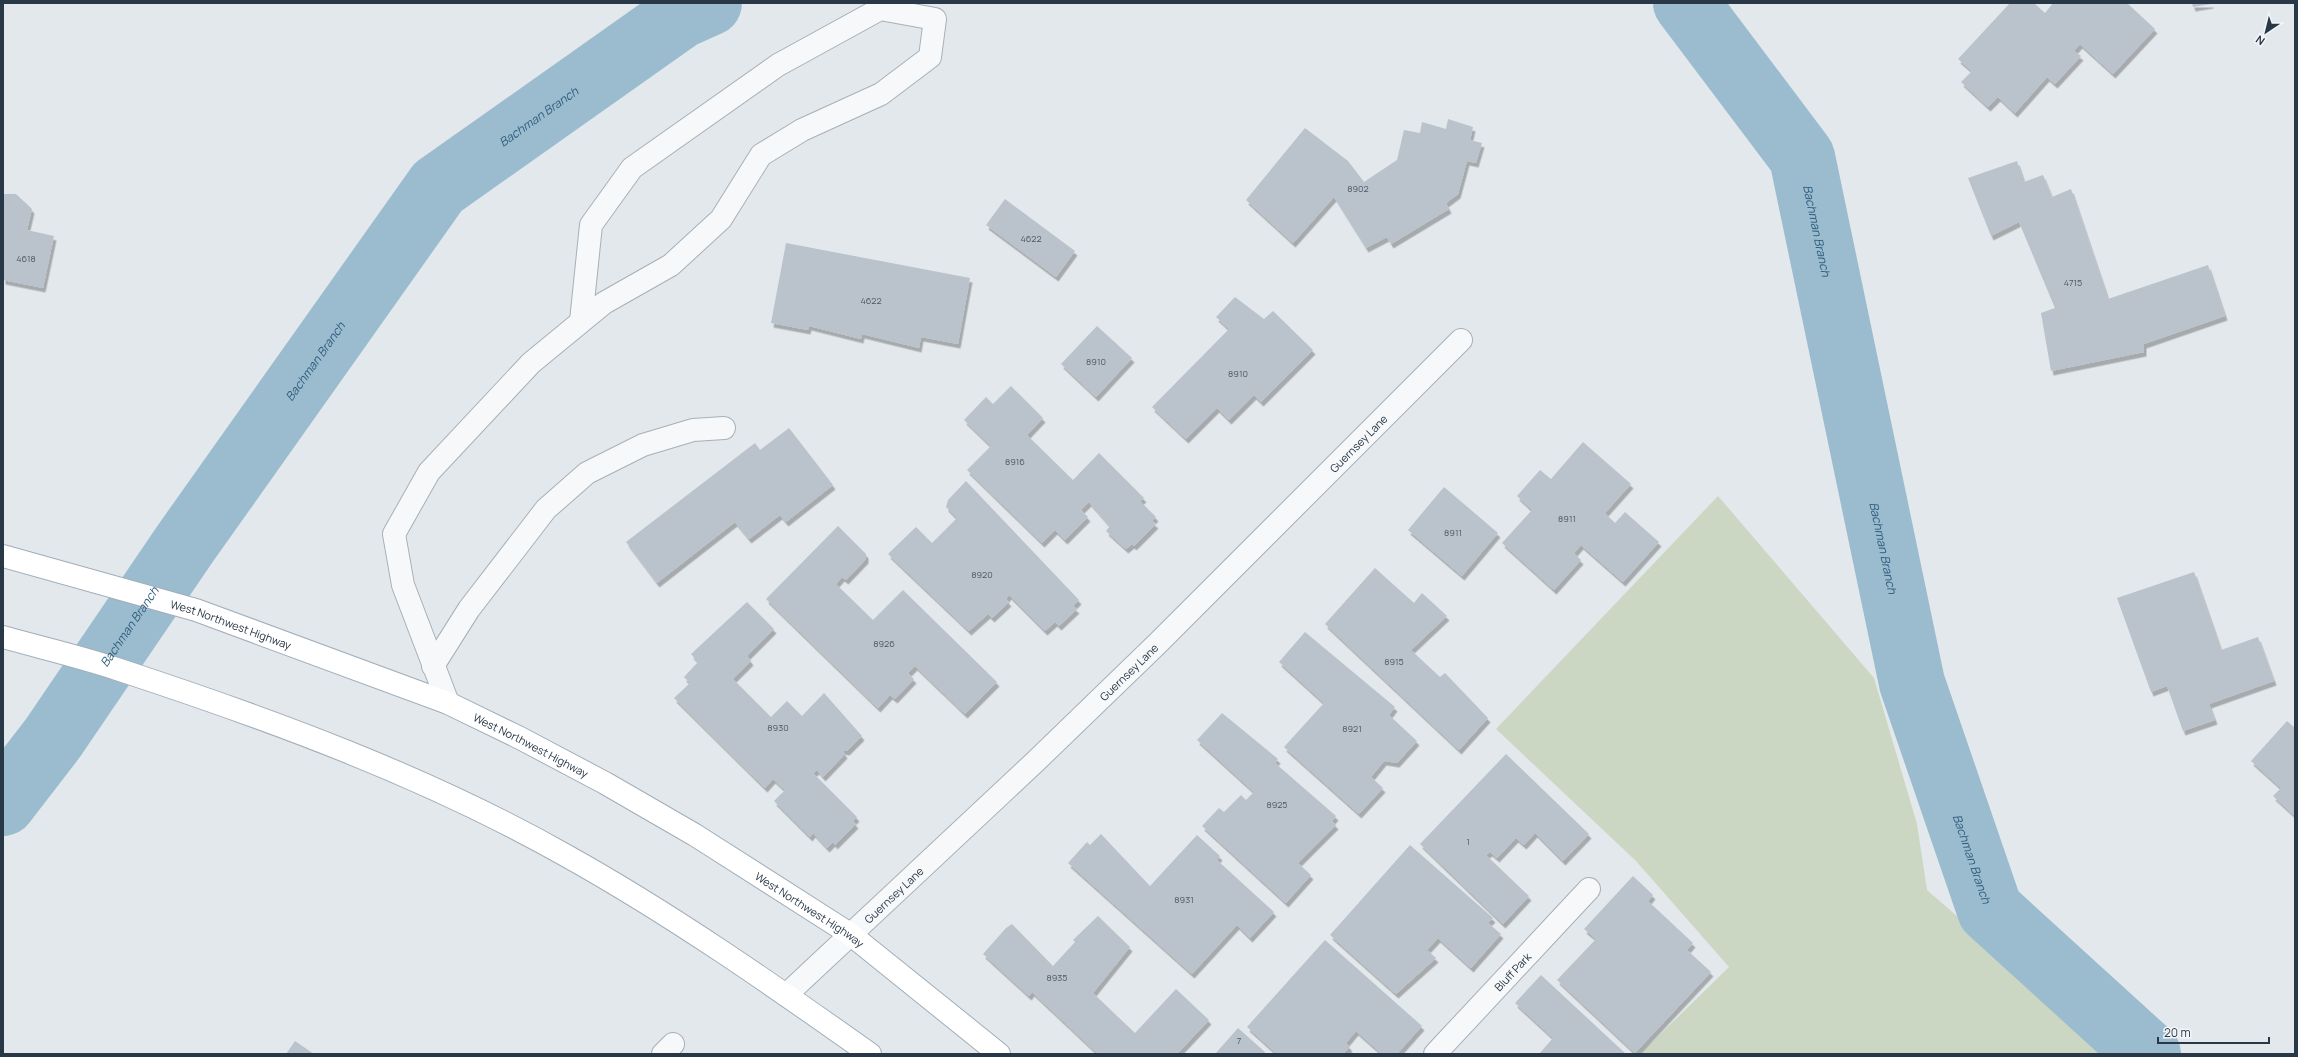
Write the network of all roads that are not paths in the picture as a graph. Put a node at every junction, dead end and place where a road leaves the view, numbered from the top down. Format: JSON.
{"nodes":[{"id":1,"x":581,"y":321,"type":"junction"},
{"id":2,"x":1461,"y":340,"type":"dead end"},
{"id":3,"x":724,"y":428,"type":"dead end"},
{"id":4,"x":3,"y":556,"type":"edge"},
{"id":5,"x":3,"y":637,"type":"edge"},
{"id":6,"x":434,"y":666,"type":"junction"},
{"id":7,"x":448,"y":703,"type":"junction"},
{"id":8,"x":1589,"y":889,"type":"dead end"},
{"id":9,"x":850,"y":934,"type":"junction"},
{"id":10,"x":786,"y":995,"type":"junction"},
{"id":11,"x":870,"y":1054,"type":"edge"},
{"id":12,"x":999,"y":1054,"type":"edge"},
{"id":13,"x":1435,"y":1054,"type":"edge"}],
"edges":[{"from":1,"to":1,"type":"street"},
{"from":1,"to":6,"type":"street"},
{"from":2,"to":9,"type":"street","name":"Guernsey Lane"},
{"from":3,"to":6,"type":"street"},
{"from":4,"to":7,"type":"main road","name":"West Northwest Highway"},
{"from":5,"to":10,"type":"main road"},
{"from":6,"to":7,"type":"street"},
{"from":7,"to":9,"type":"main road","name":"West Northwest Highway"},
{"from":8,"to":13,"type":"street","name":"Bluff Park"},
{"from":9,"to":10,"type":"street","name":"Guernsey Lane"},
{"from":9,"to":12,"type":"main road","name":"West Northwest Highway"},
{"from":10,"to":11,"type":"main road"}]}
